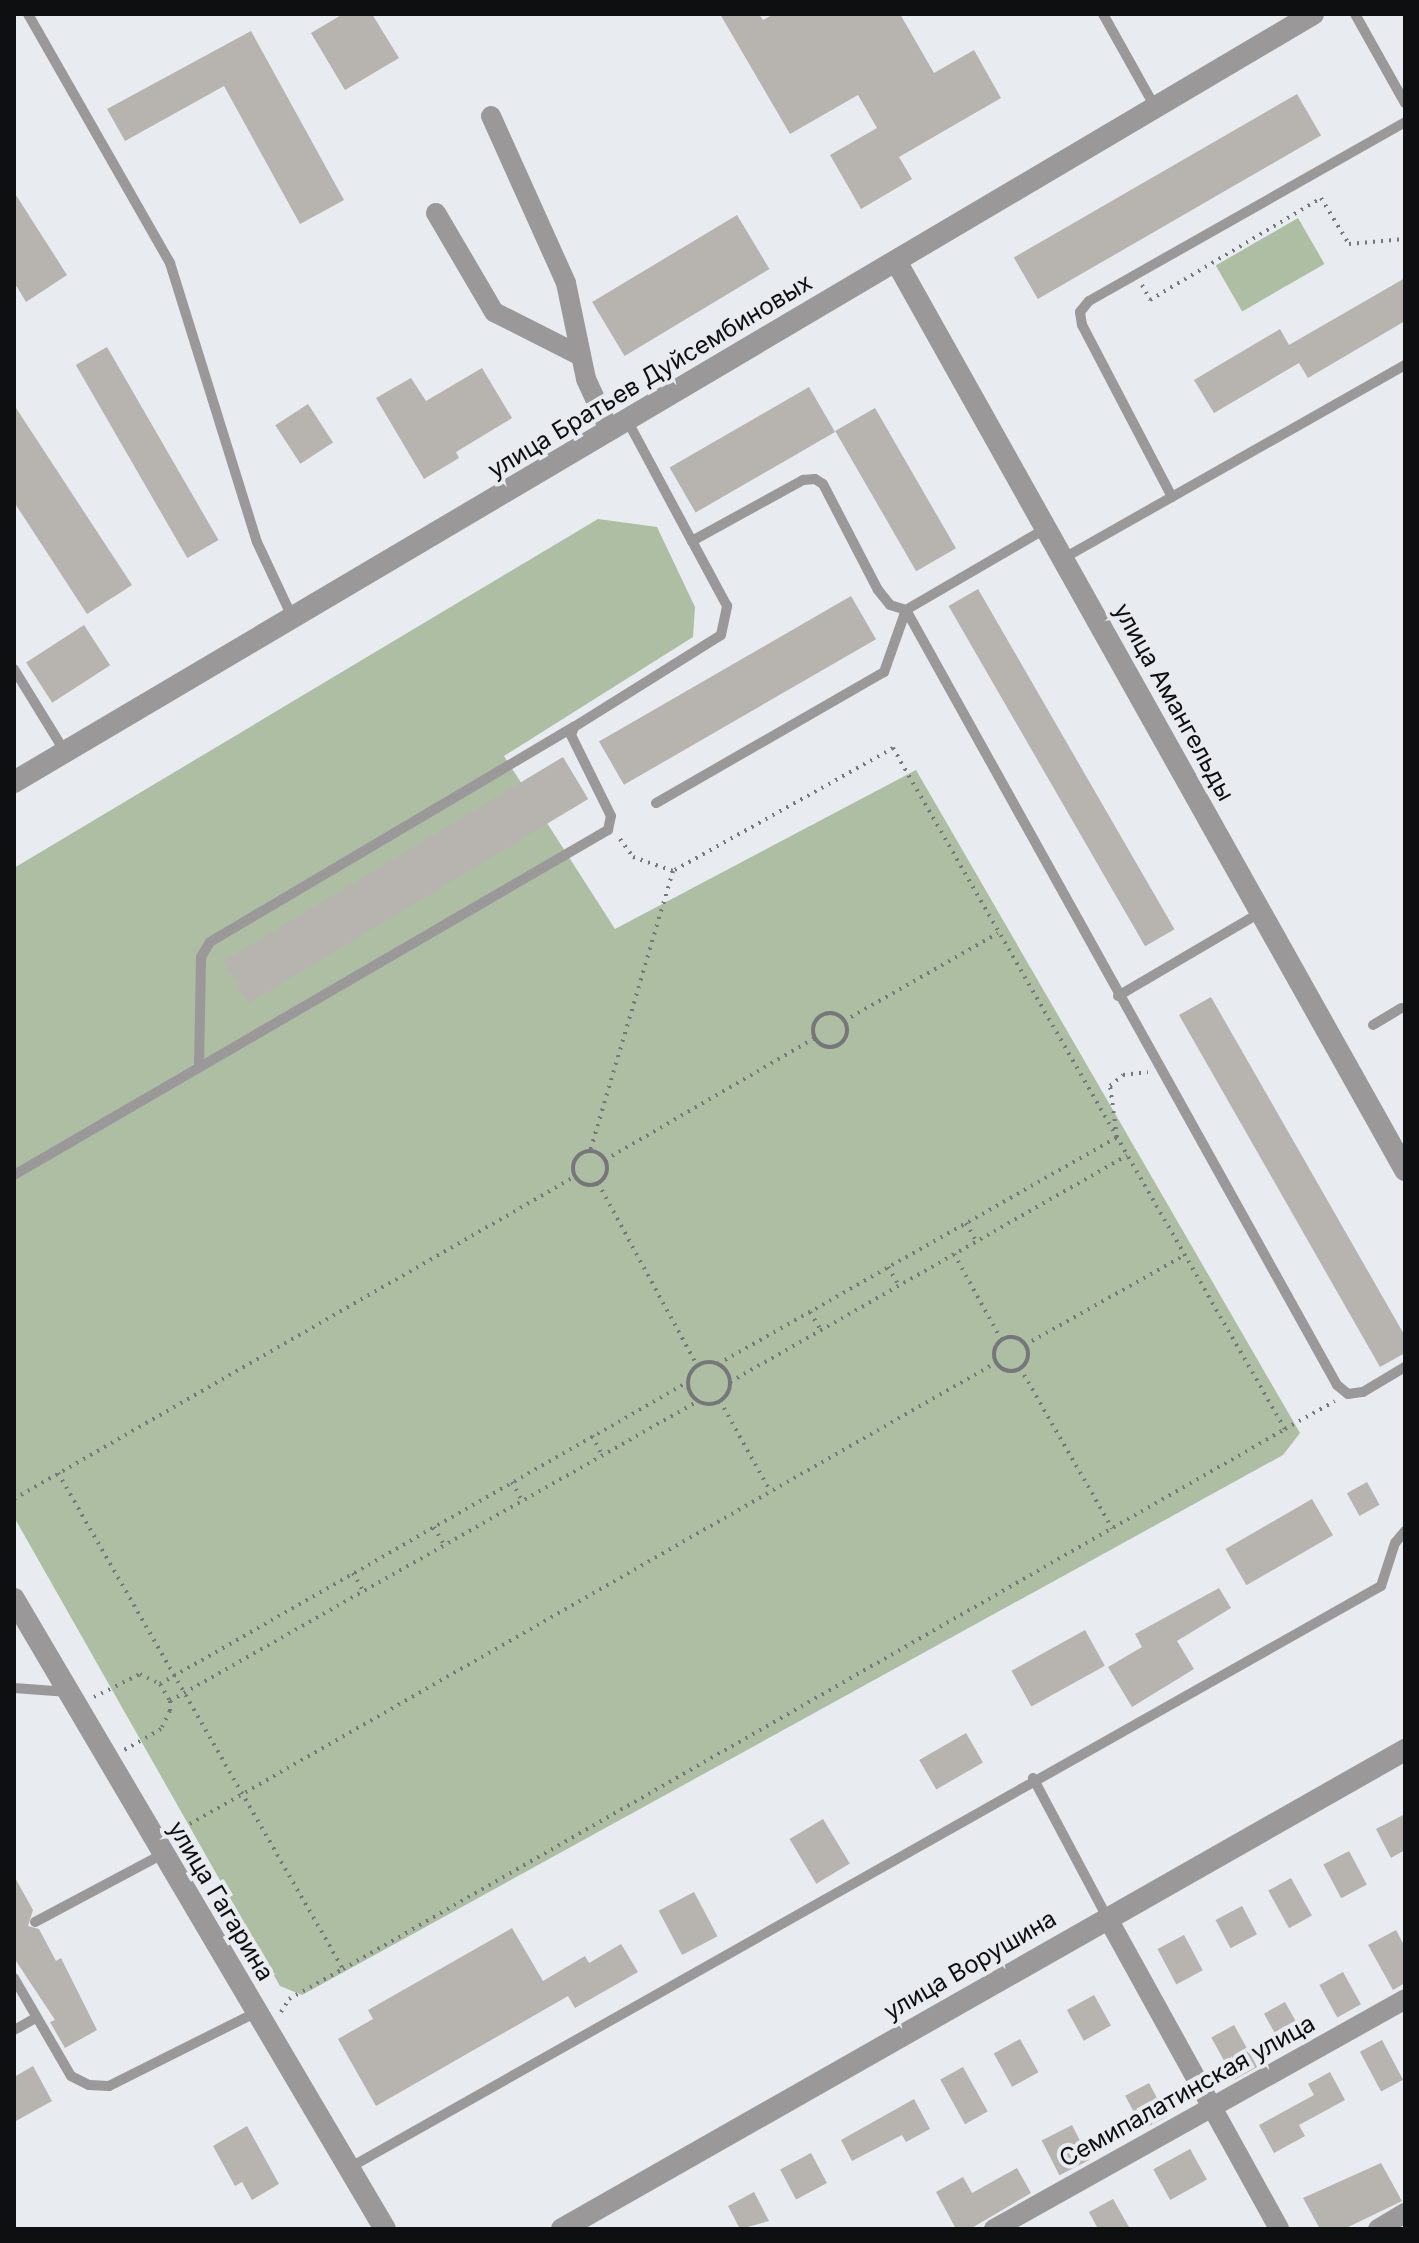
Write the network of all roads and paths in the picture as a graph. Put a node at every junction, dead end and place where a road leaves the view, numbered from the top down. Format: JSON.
{"nodes":[{"id":1,"x":28,"y":14,"type":"edge"},
{"id":2,"x":1103,"y":14,"type":"edge"},
{"id":3,"x":1313,"y":14,"type":"edge"},
{"id":4,"x":1355,"y":14,"type":"edge"},
{"id":5,"x":1405,"y":103,"type":"edge"},
{"id":6,"x":1155,"y":107,"type":"junction"},
{"id":7,"x":491,"y":116,"type":"dead end"},
{"id":8,"x":1405,"y":122,"type":"edge"},
{"id":9,"x":436,"y":213,"type":"dead end"},
{"id":10,"x":1405,"y":239,"type":"edge"},
{"id":11,"x":896,"y":261,"type":"junction"},
{"id":12,"x":1135,"y":274,"type":"junction"},
{"id":13,"x":581,"y":356,"type":"junction"},
{"id":14,"x":1405,"y":365,"type":"edge"},
{"id":15,"x":618,"y":425,"type":"junction"},
{"id":16,"x":1172,"y":497,"type":"junction"},
{"id":17,"x":1046,"y":528,"type":"junction"},
{"id":18,"x":692,"y":541,"type":"junction"},
{"id":19,"x":1064,"y":558,"type":"junction"},
{"id":20,"x":906,"y":610,"type":"junction"},
{"id":21,"x":293,"y":621,"type":"junction"},
{"id":22,"x":14,"y":669,"type":"edge"},
{"id":23,"x":574,"y":727,"type":"junction"},
{"id":24,"x":66,"y":752,"type":"junction"},
{"id":25,"x":14,"y":782,"type":"edge"},
{"id":26,"x":656,"y":803,"type":"dead end"},
{"id":27,"x":612,"y":824,"type":"junction"},
{"id":28,"x":673,"y":871,"type":"junction"},
{"id":29,"x":1261,"y":912,"type":"junction"},
{"id":30,"x":999,"y":932,"type":"junction"},
{"id":31,"x":1118,"y":996,"type":"junction"},
{"id":32,"x":1404,"y":1009,"type":"edge"},
{"id":33,"x":844,"y":1021,"type":"junction"},
{"id":34,"x":1373,"y":1025,"type":"dead end"},
{"id":35,"x":815,"y":1038,"type":"junction"},
{"id":36,"x":199,"y":1065,"type":"junction"},
{"id":37,"x":1162,"y":1074,"type":"junction"},
{"id":38,"x":1117,"y":1137,"type":"junction"},
{"id":39,"x":590,"y":1152,"type":"junction"},
{"id":40,"x":1127,"y":1156,"type":"junction"},
{"id":41,"x":605,"y":1160,"type":"junction"},
{"id":42,"x":1405,"y":1170,"type":"edge"},
{"id":43,"x":14,"y":1175,"type":"edge"},
{"id":44,"x":576,"y":1176,"type":"junction"},
{"id":45,"x":598,"y":1183,"type":"junction"},
{"id":46,"x":966,"y":1223,"type":"junction"},
{"id":47,"x":976,"y":1241,"type":"junction"},
{"id":48,"x":954,"y":1254,"type":"junction"},
{"id":49,"x":1185,"y":1255,"type":"junction"},
{"id":50,"x":888,"y":1267,"type":"junction"},
{"id":51,"x":899,"y":1286,"type":"junction"},
{"id":52,"x":810,"y":1312,"type":"junction"},
{"id":53,"x":821,"y":1330,"type":"junction"},
{"id":54,"x":1002,"y":1340,"type":"junction"},
{"id":55,"x":1025,"y":1345,"type":"junction"},
{"id":56,"x":997,"y":1362,"type":"junction"},
{"id":57,"x":718,"y":1364,"type":"junction"},
{"id":58,"x":697,"y":1365,"type":"junction"},
{"id":59,"x":1405,"y":1367,"type":"edge"},
{"id":60,"x":1020,"y":1368,"type":"junction"},
{"id":61,"x":688,"y":1382,"type":"junction"},
{"id":62,"x":730,"y":1382,"type":"junction"},
{"id":63,"x":1348,"y":1394,"type":"junction"},
{"id":64,"x":698,"y":1401,"type":"junction"},
{"id":65,"x":720,"y":1401,"type":"junction"},
{"id":66,"x":1285,"y":1429,"type":"junction"},
{"id":67,"x":592,"y":1436,"type":"junction"},
{"id":68,"x":602,"y":1455,"type":"junction"},
{"id":69,"x":58,"y":1473,"type":"junction"},
{"id":70,"x":512,"y":1482,"type":"junction"},
{"id":71,"x":770,"y":1491,"type":"junction"},
{"id":72,"x":14,"y":1499,"type":"edge"},
{"id":73,"x":522,"y":1501,"type":"junction"},
{"id":74,"x":434,"y":1527,"type":"junction"},
{"id":75,"x":1112,"y":1528,"type":"junction"},
{"id":76,"x":1405,"y":1531,"type":"edge"},
{"id":77,"x":444,"y":1545,"type":"junction"},
{"id":78,"x":353,"y":1573,"type":"junction"},
{"id":79,"x":363,"y":1591,"type":"junction"},
{"id":80,"x":14,"y":1599,"type":"edge"},
{"id":81,"x":174,"y":1675,"type":"junction"},
{"id":82,"x":160,"y":1684,"type":"junction"},
{"id":83,"x":14,"y":1688,"type":"edge"},
{"id":84,"x":185,"y":1693,"type":"junction"},
{"id":85,"x":73,"y":1699,"type":"junction"},
{"id":86,"x":170,"y":1701,"type":"junction"},
{"id":87,"x":1405,"y":1750,"type":"edge"},
{"id":88,"x":108,"y":1759,"type":"junction"},
{"id":89,"x":1033,"y":1778,"type":"junction"},
{"id":90,"x":243,"y":1793,"type":"junction"},
{"id":91,"x":160,"y":1848,"type":"junction"},
{"id":92,"x":1107,"y":1917,"type":"junction"},
{"id":93,"x":35,"y":1922,"type":"dead end"},
{"id":94,"x":343,"y":1969,"type":"junction"},
{"id":95,"x":14,"y":1978,"type":"edge"},
{"id":96,"x":1405,"y":1999,"type":"edge"},
{"id":97,"x":257,"y":2012,"type":"junction"},
{"id":98,"x":36,"y":2018,"type":"junction"},
{"id":99,"x":14,"y":2030,"type":"edge"},
{"id":100,"x":270,"y":2034,"type":"junction"},
{"id":101,"x":1212,"y":2107,"type":"junction"},
{"id":102,"x":347,"y":2169,"type":"junction"},
{"id":103,"x":1405,"y":2213,"type":"edge"},
{"id":104,"x":385,"y":2229,"type":"edge"},
{"id":105,"x":562,"y":2229,"type":"edge"},
{"id":106,"x":994,"y":2229,"type":"edge"},
{"id":107,"x":1279,"y":2229,"type":"edge"},
{"id":108,"x":1378,"y":2229,"type":"edge"}],
"edges":[{"from":1,"to":21,"type":"lane"},
{"from":2,"to":6,"type":"lane"},
{"from":3,"to":6,"type":"street","name":"улица Братьев Дуйсембиновых"},
{"from":4,"to":5,"type":"lane"},
{"from":6,"to":11,"type":"street","name":"улица Братьев Дуйсембиновых"},
{"from":7,"to":13,"type":"street"},
{"from":8,"to":12,"type":"lane"},
{"from":9,"to":13,"type":"street"},
{"from":10,"to":12,"type":"path"},
{"from":11,"to":15,"type":"street","name":"улица Братьев Дуйсембиновых"},
{"from":11,"to":17,"type":"street","name":"улица Амангельды"},
{"from":12,"to":16,"type":"lane"},
{"from":13,"to":15,"type":"street"},
{"from":14,"to":16,"type":"lane"},
{"from":15,"to":18,"type":"lane"},
{"from":15,"to":21,"type":"street","name":"улица Братьев Дуйсембиновых"},
{"from":16,"to":19,"type":"lane"},
{"from":17,"to":19,"type":"street","name":"улица Амангельды"},
{"from":17,"to":20,"type":"lane"},
{"from":18,"to":20,"type":"lane"},
{"from":18,"to":23,"type":"lane"},
{"from":19,"to":29,"type":"street","name":"улица Амангельды"},
{"from":20,"to":26,"type":"lane"},
{"from":20,"to":31,"type":"lane"},
{"from":21,"to":24,"type":"street","name":"улица Братьев Дуйсембиновых"},
{"from":22,"to":24,"type":"lane"},
{"from":23,"to":27,"type":"lane"},
{"from":23,"to":36,"type":"lane"},
{"from":24,"to":25,"type":"street","name":"улица Братьев Дуйсембиновых"},
{"from":27,"to":28,"type":"path"},
{"from":27,"to":36,"type":"lane"},
{"from":28,"to":30,"type":"path"},
{"from":28,"to":39,"type":"path"},
{"from":29,"to":31,"type":"lane"},
{"from":29,"to":42,"type":"street","name":"улица Амангельды"},
{"from":30,"to":33,"type":"path"},
{"from":30,"to":38,"type":"path"},
{"from":31,"to":37,"type":"lane"},
{"from":32,"to":34,"type":"lane"},
{"from":33,"to":35,"type":"path"},
{"from":33,"to":35,"type":"path"},
{"from":35,"to":41,"type":"path"},
{"from":36,"to":43,"type":"lane"},
{"from":37,"to":38,"type":"path"},
{"from":37,"to":63,"type":"lane"},
{"from":38,"to":40,"type":"path"},
{"from":38,"to":46,"type":"path"},
{"from":39,"to":41,"type":"path"},
{"from":39,"to":44,"type":"path"},
{"from":40,"to":47,"type":"path"},
{"from":40,"to":49,"type":"path"},
{"from":41,"to":45,"type":"path"},
{"from":44,"to":45,"type":"path"},
{"from":44,"to":69,"type":"path"},
{"from":45,"to":58,"type":"path"},
{"from":46,"to":47,"type":"path"},
{"from":46,"to":50,"type":"path"},
{"from":47,"to":48,"type":"path"},
{"from":48,"to":51,"type":"path"},
{"from":48,"to":54,"type":"path"},
{"from":49,"to":55,"type":"path"},
{"from":49,"to":66,"type":"path"},
{"from":50,"to":51,"type":"path"},
{"from":50,"to":52,"type":"path"},
{"from":51,"to":53,"type":"path"},
{"from":52,"to":53,"type":"path"},
{"from":52,"to":57,"type":"path"},
{"from":53,"to":62,"type":"path"},
{"from":54,"to":55,"type":"path"},
{"from":54,"to":56,"type":"path"},
{"from":55,"to":60,"type":"path"},
{"from":56,"to":60,"type":"path"},
{"from":56,"to":71,"type":"path"},
{"from":57,"to":58,"type":"path"},
{"from":57,"to":62,"type":"path"},
{"from":58,"to":61,"type":"path"},
{"from":59,"to":63,"type":"lane"},
{"from":60,"to":75,"type":"path"},
{"from":61,"to":64,"type":"path"},
{"from":61,"to":67,"type":"path"},
{"from":62,"to":65,"type":"path"},
{"from":63,"to":66,"type":"path"},
{"from":64,"to":65,"type":"path"},
{"from":64,"to":68,"type":"path"},
{"from":65,"to":71,"type":"path"},
{"from":66,"to":75,"type":"path"},
{"from":67,"to":68,"type":"path"},
{"from":67,"to":70,"type":"path"},
{"from":68,"to":73,"type":"path"},
{"from":69,"to":72,"type":"path"},
{"from":69,"to":81,"type":"path"},
{"from":70,"to":73,"type":"path"},
{"from":70,"to":74,"type":"path"},
{"from":71,"to":90,"type":"path"},
{"from":73,"to":77,"type":"path"},
{"from":74,"to":77,"type":"path"},
{"from":74,"to":78,"type":"path"},
{"from":75,"to":94,"type":"path"},
{"from":76,"to":89,"type":"lane"},
{"from":77,"to":79,"type":"path"},
{"from":78,"to":79,"type":"path"},
{"from":78,"to":81,"type":"path"},
{"from":79,"to":84,"type":"path"},
{"from":80,"to":85,"type":"street","name":"улица Гагарина"},
{"from":81,"to":82,"type":"path"},
{"from":81,"to":84,"type":"path"},
{"from":82,"to":85,"type":"path"},
{"from":82,"to":86,"type":"path"},
{"from":83,"to":85,"type":"lane"},
{"from":84,"to":86,"type":"path"},
{"from":84,"to":90,"type":"path"},
{"from":85,"to":88,"type":"street","name":"улица Гагарина"},
{"from":86,"to":88,"type":"path"},
{"from":87,"to":92,"type":"street","name":"улица Ворушина"},
{"from":88,"to":91,"type":"street","name":"улица Гагарина"},
{"from":89,"to":92,"type":"lane"},
{"from":89,"to":102,"type":"lane"},
{"from":90,"to":91,"type":"path"},
{"from":90,"to":94,"type":"path"},
{"from":91,"to":93,"type":"lane"},
{"from":91,"to":97,"type":"street","name":"улица Гагарина"},
{"from":92,"to":101,"type":"street"},
{"from":92,"to":105,"type":"street","name":"улица Ворушина"},
{"from":94,"to":100,"type":"path"},
{"from":95,"to":98,"type":"lane"},
{"from":96,"to":101,"type":"street","name":"Семипалатинская улица"},
{"from":97,"to":98,"type":"lane"},
{"from":97,"to":100,"type":"street","name":"улица Гагарина"},
{"from":98,"to":99,"type":"lane"},
{"from":100,"to":102,"type":"street","name":"улица Гагарина"},
{"from":101,"to":106,"type":"street","name":"Семипалатинская улица"},
{"from":101,"to":107,"type":"street"},
{"from":102,"to":104,"type":"street","name":"улица Гагарина"},
{"from":103,"to":108,"type":"street"}]}
